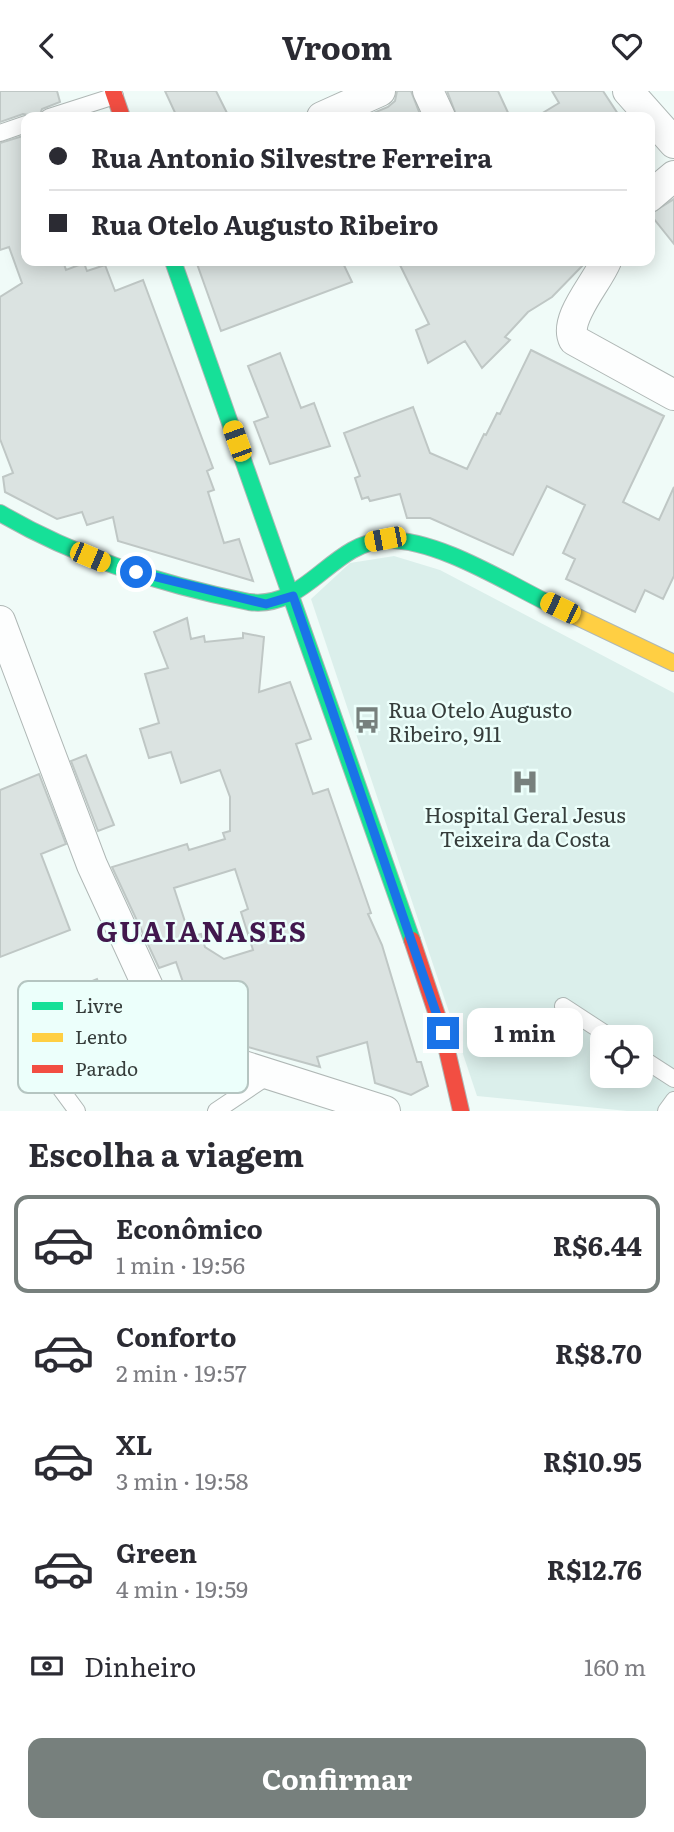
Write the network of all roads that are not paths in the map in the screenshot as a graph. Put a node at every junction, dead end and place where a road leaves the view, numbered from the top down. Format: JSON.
{"nodes":[{"id":1,"x":380,"y":91,"type":"edge"},
{"id":2,"x":428,"y":91,"type":"edge"},
{"id":3,"x":628,"y":91,"type":"edge"},
{"id":4,"x":114,"y":94,"type":"edge"},
{"id":5,"x":63,"y":112,"type":"edge"},
{"id":6,"x":120,"y":112,"type":"edge"},
{"id":7,"x":333,"y":112,"type":"edge"},
{"id":8,"x":438,"y":112,"type":"edge"},
{"id":9,"x":647,"y":112,"type":"edge"},
{"id":10,"x":655,"y":122,"type":"edge"},
{"id":11,"x":21,"y":126,"type":"edge"},
{"id":12,"x":0,"y":132,"type":"edge"},
{"id":13,"x":674,"y":143,"type":"edge"},
{"id":14,"x":674,"y":176,"type":"edge"},
{"id":15,"x":655,"y":192,"type":"edge"},
{"id":16,"x":175,"y":266,"type":"edge"},
{"id":17,"x":604,"y":266,"type":"edge"},
{"id":18,"x":674,"y":395,"type":"edge"},
{"id":19,"x":0,"y":513,"type":"edge"},
{"id":20,"x":293,"y":596,"type":"junction"},
{"id":21,"x":0,"y":621,"type":"edge"},
{"id":22,"x":674,"y":663,"type":"edge"},
{"id":23,"x":145,"y":981,"type":"edge"},
{"id":24,"x":563,"y":1006,"type":"dead end"},
{"id":25,"x":592,"y":1025,"type":"edge"},
{"id":26,"x":653,"y":1065,"type":"edge"},
{"id":27,"x":248,"y":1069,"type":"edge"},
{"id":28,"x":268,"y":1076,"type":"junction"},
{"id":29,"x":674,"y":1079,"type":"edge"},
{"id":30,"x":248,"y":1089,"type":"edge"},
{"id":31,"x":63,"y":1093,"type":"edge"},
{"id":32,"x":243,"y":1093,"type":"edge"},
{"id":33,"x":674,"y":1100,"type":"edge"},
{"id":34,"x":76,"y":1111,"type":"edge"},
{"id":35,"x":216,"y":1111,"type":"edge"},
{"id":36,"x":385,"y":1111,"type":"edge"},
{"id":37,"x":461,"y":1111,"type":"edge"},
{"id":38,"x":666,"y":1111,"type":"edge"}],
"edges":[{"from":1,"to":7,"type":"street"},
{"from":2,"to":8,"type":"street"},
{"from":3,"to":9,"type":"street"},
{"from":4,"to":5,"type":"lane"},
{"from":4,"to":6,"type":"street"},
{"from":10,"to":13,"type":"street"},
{"from":11,"to":12,"type":"lane"},
{"from":14,"to":15,"type":"street"},
{"from":16,"to":20,"type":"street"},
{"from":17,"to":18,"type":"street"},
{"from":19,"to":20,"type":"street"},
{"from":20,"to":22,"type":"street"},
{"from":20,"to":37,"type":"street"},
{"from":21,"to":23,"type":"street"},
{"from":24,"to":25,"type":"lane"},
{"from":26,"to":29,"type":"lane"},
{"from":27,"to":28,"type":"street"},
{"from":28,"to":30,"type":"lane"},
{"from":28,"to":36,"type":"street"},
{"from":31,"to":34,"type":"lane"},
{"from":32,"to":35,"type":"lane"},
{"from":33,"to":38,"type":"lane"}]}
